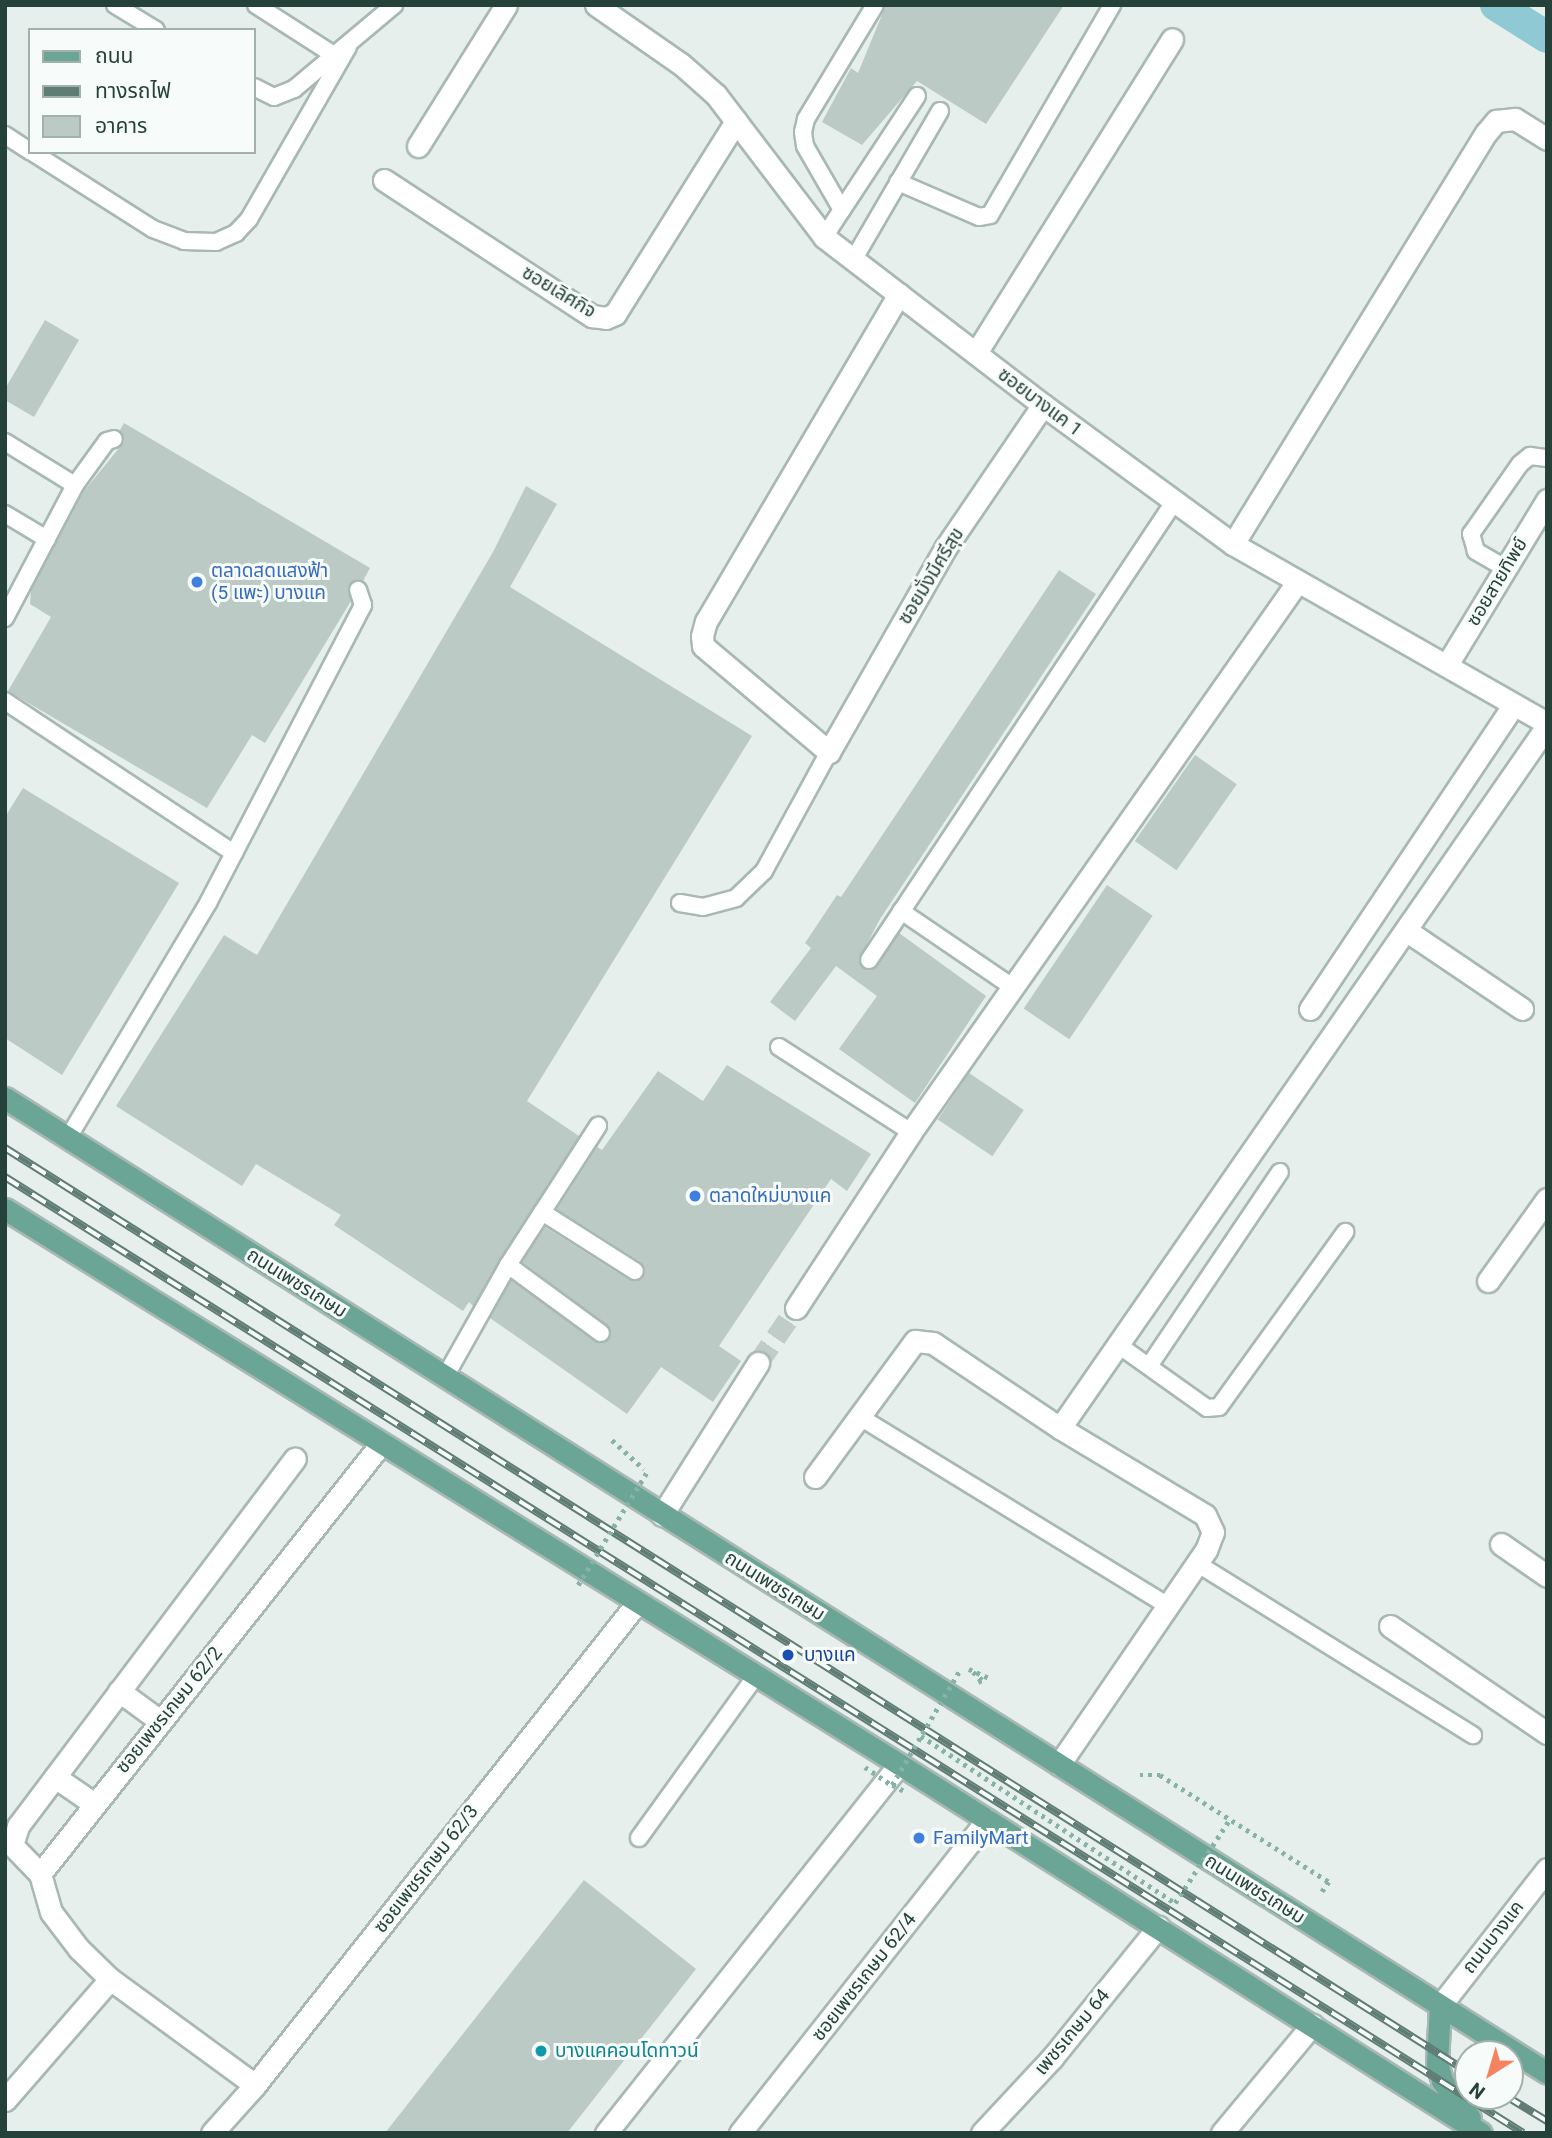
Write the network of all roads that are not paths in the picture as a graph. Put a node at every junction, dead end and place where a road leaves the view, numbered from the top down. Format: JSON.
{"nodes":[{"id":1,"x":115,"y":5,"type":"edge"},
{"id":2,"x":256,"y":5,"type":"edge"},
{"id":3,"x":394,"y":5,"type":"edge"},
{"id":4,"x":506,"y":5,"type":"edge"},
{"id":5,"x":596,"y":5,"type":"edge"},
{"id":6,"x":875,"y":5,"type":"edge"},
{"id":7,"x":1112,"y":5,"type":"edge"},
{"id":8,"x":153,"y":28,"type":"edge"},
{"id":9,"x":1172,"y":39,"type":"dead end"},
{"id":10,"x":341,"y":51,"type":"junction"},
{"id":11,"x":256,"y":88,"type":"edge"},
{"id":12,"x":917,"y":96,"type":"dead end"},
{"id":13,"x":940,"y":111,"type":"dead end"},
{"id":14,"x":736,"y":121,"type":"junction"},
{"id":15,"x":5,"y":135,"type":"edge"},
{"id":16,"x":1547,"y":139,"type":"edge"},
{"id":17,"x":418,"y":146,"type":"dead end"},
{"id":18,"x":28,"y":150,"type":"edge"},
{"id":19,"x":34,"y":154,"type":"edge"},
{"id":20,"x":384,"y":180,"type":"dead end"},
{"id":21,"x":898,"y":183,"type":"junction"},
{"id":22,"x":842,"y":210,"type":"junction"},
{"id":23,"x":824,"y":237,"type":"junction"},
{"id":24,"x":855,"y":257,"type":"junction"},
{"id":25,"x":900,"y":293,"type":"junction"},
{"id":26,"x":976,"y":353,"type":"junction"},
{"id":27,"x":1043,"y":405,"type":"junction"},
{"id":28,"x":114,"y":439,"type":"dead end"},
{"id":29,"x":5,"y":442,"type":"edge"},
{"id":30,"x":1547,"y":458,"type":"edge"},
{"id":31,"x":75,"y":485,"type":"junction"},
{"id":32,"x":1547,"y":500,"type":"edge"},
{"id":33,"x":1174,"y":502,"type":"junction"},
{"id":34,"x":5,"y":514,"type":"edge"},
{"id":35,"x":47,"y":539,"type":"junction"},
{"id":36,"x":1233,"y":544,"type":"junction"},
{"id":37,"x":1505,"y":568,"type":"junction"},
{"id":38,"x":1298,"y":581,"type":"junction"},
{"id":39,"x":358,"y":590,"type":"dead end"},
{"id":40,"x":7,"y":611,"type":"edge"},
{"id":41,"x":1448,"y":663,"type":"junction"},
{"id":42,"x":5,"y":701,"type":"edge"},
{"id":43,"x":1513,"y":706,"type":"junction"},
{"id":44,"x":1547,"y":724,"type":"edge"},
{"id":45,"x":829,"y":752,"type":"junction"},
{"id":46,"x":234,"y":853,"type":"junction"},
{"id":47,"x":680,"y":904,"type":"dead end"},
{"id":48,"x":901,"y":911,"type":"junction"},
{"id":49,"x":1407,"y":931,"type":"junction"},
{"id":50,"x":869,"y":960,"type":"dead end"},
{"id":51,"x":1014,"y":988,"type":"junction"},
{"id":52,"x":1310,"y":1009,"type":"dead end"},
{"id":53,"x":1522,"y":1010,"type":"dead end"},
{"id":54,"x":779,"y":1047,"type":"dead end"},
{"id":55,"x":5,"y":1098,"type":"edge"},
{"id":56,"x":598,"y":1126,"type":"dead end"},
{"id":57,"x":911,"y":1132,"type":"junction"},
{"id":58,"x":68,"y":1138,"type":"junction"},
{"id":59,"x":1280,"y":1171,"type":"dead end"},
{"id":60,"x":1547,"y":1199,"type":"edge"},
{"id":61,"x":5,"y":1209,"type":"edge"},
{"id":62,"x":542,"y":1212,"type":"junction"},
{"id":63,"x":1345,"y":1233,"type":"dead end"},
{"id":64,"x":508,"y":1265,"type":"junction"},
{"id":65,"x":635,"y":1271,"type":"dead end"},
{"id":66,"x":1488,"y":1281,"type":"dead end"},
{"id":67,"x":796,"y":1308,"type":"tunnel mouth"},
{"id":68,"x":601,"y":1333,"type":"dead end"},
{"id":69,"x":1117,"y":1343,"type":"junction"},
{"id":70,"x":758,"y":1363,"type":"tunnel mouth"},
{"id":71,"x":1149,"y":1366,"type":"junction"},
{"id":72,"x":445,"y":1377,"type":"junction"},
{"id":73,"x":860,"y":1418,"type":"junction"},
{"id":74,"x":1060,"y":1428,"type":"junction"},
{"id":75,"x":380,"y":1445,"type":"junction"},
{"id":76,"x":295,"y":1459,"type":"dead end"},
{"id":77,"x":815,"y":1477,"type":"dead end"},
{"id":78,"x":662,"y":1515,"type":"junction"},
{"id":79,"x":1501,"y":1544,"type":"dead end"},
{"id":80,"x":1198,"y":1564,"type":"junction"},
{"id":81,"x":1547,"y":1576,"type":"edge"},
{"id":82,"x":637,"y":1603,"type":"junction"},
{"id":83,"x":1170,"y":1606,"type":"junction"},
{"id":84,"x":1390,"y":1626,"type":"dead end"},
{"id":85,"x":756,"y":1676,"type":"junction"},
{"id":86,"x":119,"y":1691,"type":"junction"},
{"id":87,"x":160,"y":1721,"type":"junction"},
{"id":88,"x":1547,"y":1733,"type":"edge"},
{"id":89,"x":1474,"y":1735,"type":"dead end"},
{"id":90,"x":900,"y":1765,"type":"junction"},
{"id":91,"x":1059,"y":1765,"type":"junction"},
{"id":92,"x":55,"y":1777,"type":"junction"},
{"id":93,"x":93,"y":1803,"type":"junction"},
{"id":94,"x":987,"y":1821,"type":"junction"},
{"id":95,"x":639,"y":1838,"type":"dead end"},
{"id":96,"x":1547,"y":1869,"type":"edge"},
{"id":97,"x":40,"y":1874,"type":"junction"},
{"id":98,"x":1158,"y":1927,"type":"junction"},
{"id":99,"x":110,"y":1979,"type":"junction"},
{"id":100,"x":1440,"y":2006,"type":"junction"},
{"id":101,"x":1312,"y":2025,"type":"junction"},
{"id":102,"x":1547,"y":2073,"type":"edge"},
{"id":103,"x":255,"y":2085,"type":"junction"},
{"id":104,"x":5,"y":2100,"type":"edge"},
{"id":105,"x":212,"y":2133,"type":"edge"},
{"id":106,"x":606,"y":2133,"type":"edge"},
{"id":107,"x":740,"y":2133,"type":"edge"},
{"id":108,"x":982,"y":2133,"type":"edge"},
{"id":109,"x":1222,"y":2133,"type":"edge"},
{"id":110,"x":1482,"y":2133,"type":"edge"}],
"edges":[{"from":1,"to":8,"type":"lane"},
{"from":2,"to":10,"type":"lane"},
{"from":3,"to":10,"type":"lane"},
{"from":4,"to":17,"type":"street"},
{"from":5,"to":14,"type":"street","name":"ซอยบางแค 1"},
{"from":6,"to":22,"type":"lane"},
{"from":7,"to":21,"type":"lane"},
{"from":9,"to":26,"type":"street"},
{"from":10,"to":11,"type":"lane"},
{"from":10,"to":19,"type":"lane"},
{"from":12,"to":22,"type":"lane"},
{"from":13,"to":21,"type":"lane"},
{"from":14,"to":20,"type":"street","name":"ซอยเลิศกิจ"},
{"from":14,"to":23,"type":"street","name":"ซอยบางแค 1"},
{"from":15,"to":18,"type":"lane"},
{"from":16,"to":36,"type":"street"},
{"from":21,"to":24,"type":"lane"},
{"from":22,"to":23,"type":"lane"},
{"from":23,"to":24,"type":"street","name":"ซอยบางแค 1"},
{"from":24,"to":25,"type":"street","name":"ซอยบางแค 1"},
{"from":25,"to":26,"type":"street","name":"ซอยบางแค 1"},
{"from":25,"to":45,"type":"street"},
{"from":26,"to":27,"type":"street","name":"ซอยบางแค 1"},
{"from":27,"to":33,"type":"street","name":"ซอยบางแค 1"},
{"from":27,"to":45,"type":"street","name":"ซอยมั่งมีศรีสุข"},
{"from":28,"to":31,"type":"lane"},
{"from":29,"to":31,"type":"lane"},
{"from":30,"to":37,"type":"lane"},
{"from":31,"to":35,"type":"lane"},
{"from":32,"to":37,"type":"street","name":"ซอยสายทิพย์"},
{"from":33,"to":36,"type":"street","name":"ซอยบางแค 1"},
{"from":33,"to":48,"type":"lane"},
{"from":34,"to":35,"type":"lane"},
{"from":35,"to":40,"type":"lane"},
{"from":36,"to":38,"type":"street","name":"ซอยบางแค 1"},
{"from":37,"to":41,"type":"street","name":"ซอยสายทิพย์"},
{"from":38,"to":41,"type":"street","name":"ซอยบางแค 1"},
{"from":38,"to":51,"type":"street"},
{"from":39,"to":46,"type":"lane"},
{"from":41,"to":43,"type":"street","name":"ซอยบางแค 1"},
{"from":42,"to":46,"type":"lane"},
{"from":43,"to":44,"type":"street","name":"ซอยบางแค 1"},
{"from":43,"to":52,"type":"street"},
{"from":44,"to":49,"type":"street"},
{"from":45,"to":47,"type":"lane"},
{"from":46,"to":58,"type":"lane"},
{"from":48,"to":50,"type":"lane"},
{"from":48,"to":51,"type":"lane"},
{"from":49,"to":53,"type":"street"},
{"from":49,"to":69,"type":"street"},
{"from":51,"to":57,"type":"street"},
{"from":54,"to":57,"type":"lane"},
{"from":55,"to":58,"type":"main road","name":"ถนนเพชรเกษม"},
{"from":56,"to":62,"type":"lane"},
{"from":57,"to":67,"type":"street"},
{"from":58,"to":72,"type":"main road","name":"ถนนเพชรเกษม"},
{"from":59,"to":71,"type":"lane"},
{"from":60,"to":66,"type":"street"},
{"from":61,"to":75,"type":"main road"},
{"from":62,"to":64,"type":"lane"},
{"from":62,"to":65,"type":"lane"},
{"from":63,"to":71,"type":"lane"},
{"from":64,"to":68,"type":"lane"},
{"from":64,"to":72,"type":"lane"},
{"from":69,"to":71,"type":"lane"},
{"from":69,"to":74,"type":"street"},
{"from":70,"to":78,"type":"street"},
{"from":72,"to":78,"type":"main road","name":"ถนนเพชรเกษม"},
{"from":73,"to":74,"type":"street"},
{"from":73,"to":77,"type":"street"},
{"from":73,"to":83,"type":"lane"},
{"from":74,"to":80,"type":"street"},
{"from":75,"to":82,"type":"main road"},
{"from":75,"to":87,"type":"street","name":"ซอยเพชรเกษม 62/2"},
{"from":76,"to":86,"type":"street"},
{"from":78,"to":91,"type":"main road","name":"ถนนเพชรเกษม"},
{"from":79,"to":81,"type":"street"},
{"from":80,"to":83,"type":"street"},
{"from":80,"to":89,"type":"lane"},
{"from":82,"to":85,"type":"main road"},
{"from":82,"to":103,"type":"street","name":"ซอยเพชรเกษม 62/3"},
{"from":83,"to":91,"type":"street"},
{"from":84,"to":88,"type":"street"},
{"from":85,"to":90,"type":"main road"},
{"from":85,"to":95,"type":"lane"},
{"from":86,"to":87,"type":"street"},
{"from":86,"to":92,"type":"street"},
{"from":87,"to":93,"type":"street","name":"ซอยเพชรเกษม 62/2"},
{"from":90,"to":94,"type":"main road"},
{"from":90,"to":106,"type":"street"},
{"from":91,"to":100,"type":"main road","name":"ถนนเพชรเกษม"},
{"from":92,"to":93,"type":"street"},
{"from":92,"to":97,"type":"street"},
{"from":93,"to":97,"type":"street","name":"ซอยเพชรเกษม 62/2"},
{"from":94,"to":98,"type":"main road"},
{"from":94,"to":107,"type":"street","name":"ซอยเพชรเกษม 62/4"},
{"from":96,"to":100,"type":"street","name":"ถนนบางแค"},
{"from":97,"to":99,"type":"street"},
{"from":98,"to":101,"type":"main road"},
{"from":98,"to":108,"type":"street","name":"เพชรเกษม 64"},
{"from":99,"to":103,"type":"street"},
{"from":99,"to":104,"type":"street"},
{"from":100,"to":102,"type":"main road","name":"ถนนเพชรเกษม"},
{"from":100,"to":110,"type":"main road"},
{"from":101,"to":109,"type":"street"},
{"from":101,"to":110,"type":"main road"},
{"from":103,"to":105,"type":"street","name":"ซอยเพชรเกษม 62/3"}]}
